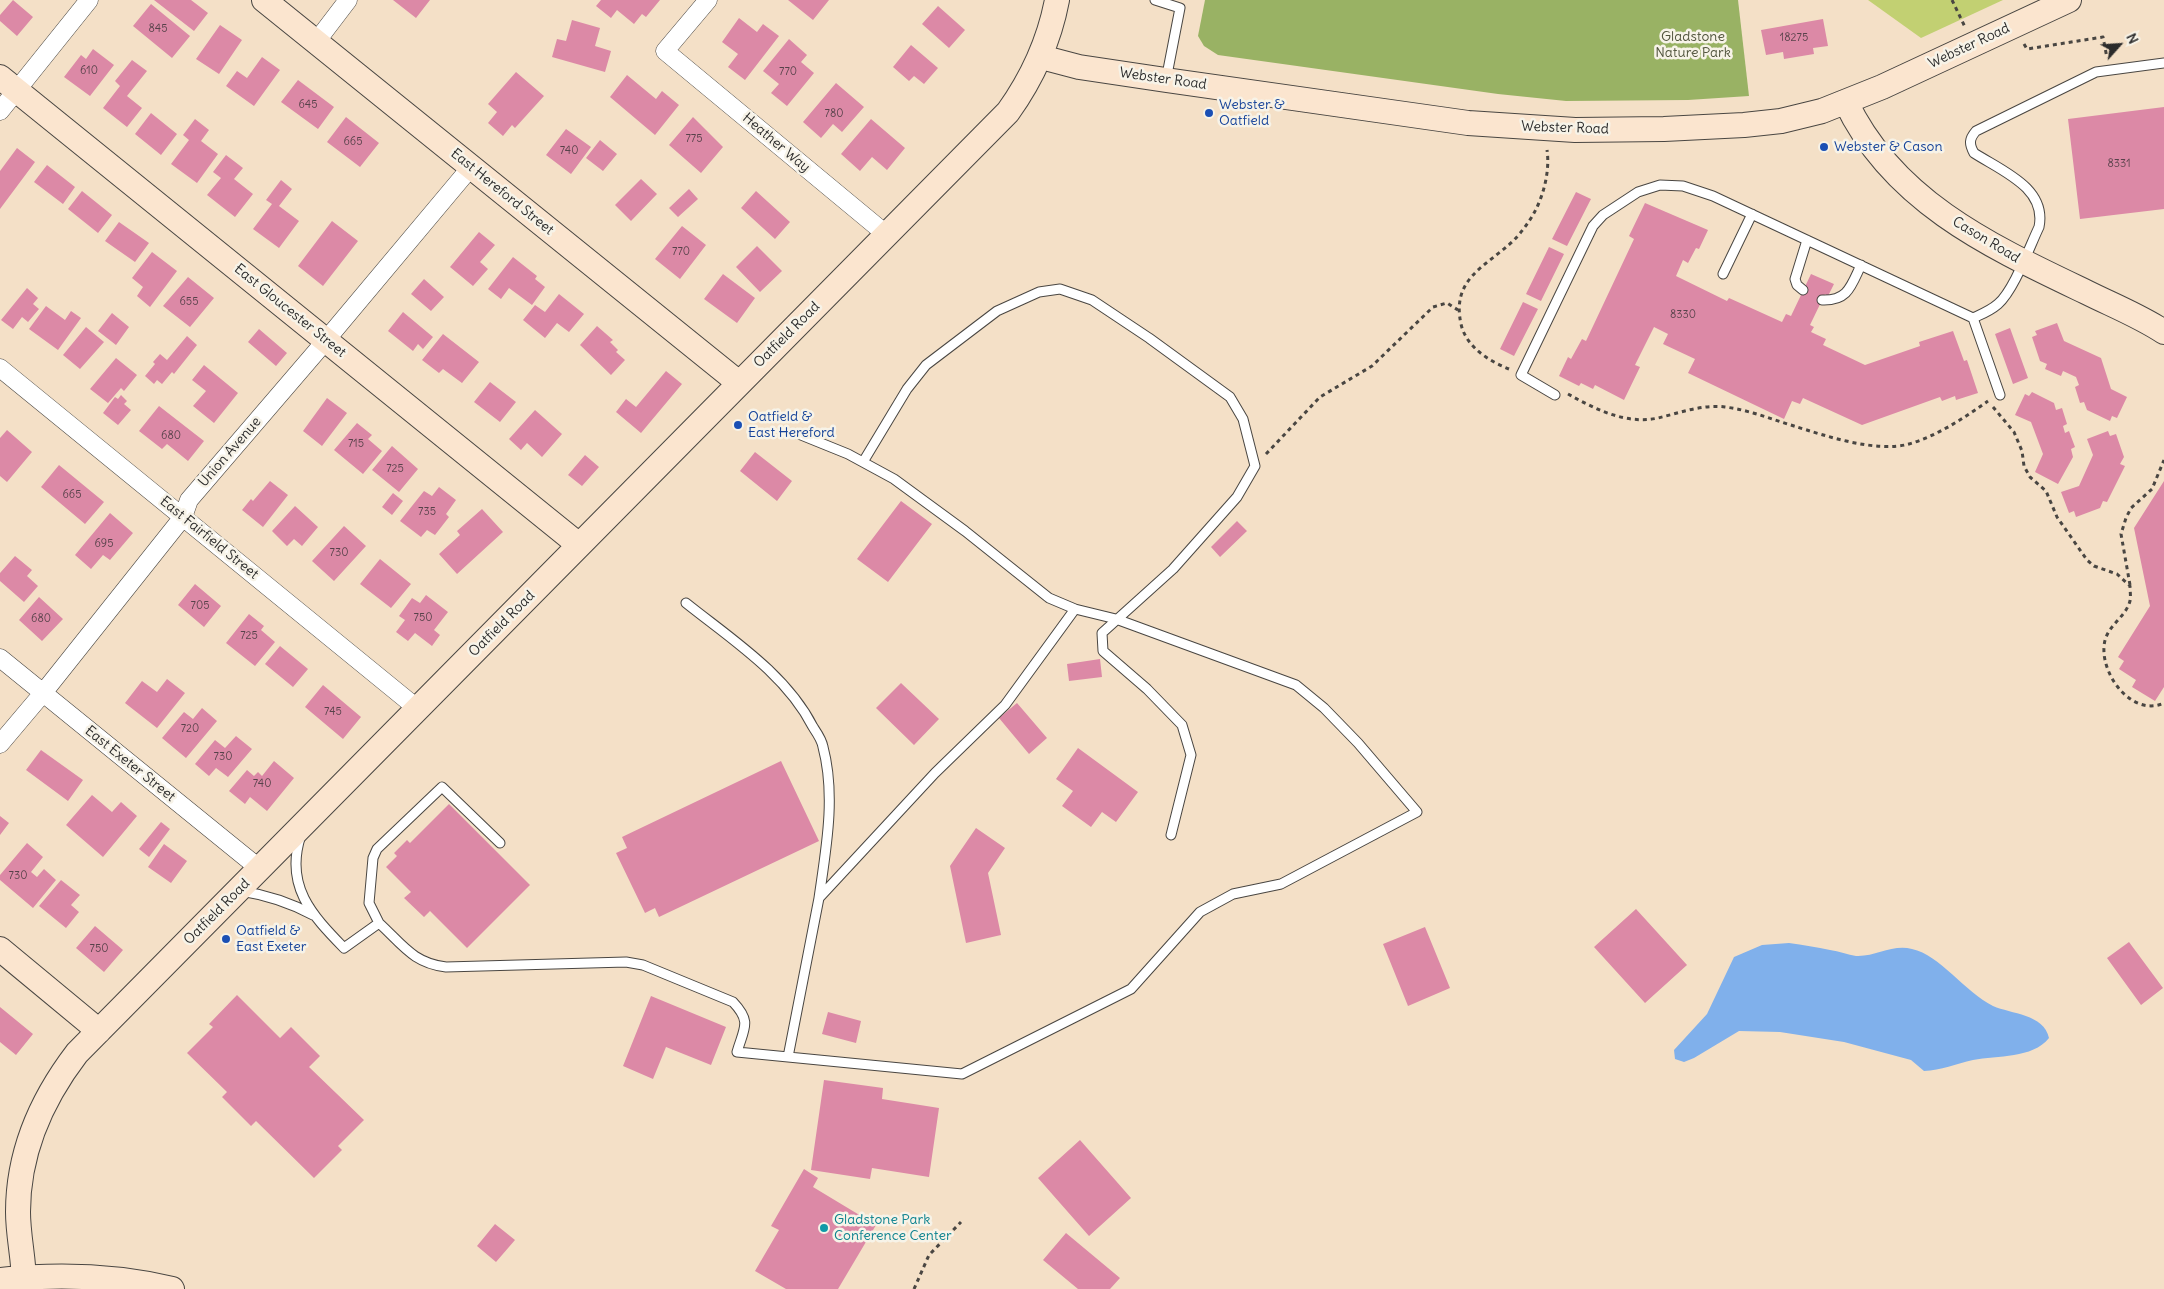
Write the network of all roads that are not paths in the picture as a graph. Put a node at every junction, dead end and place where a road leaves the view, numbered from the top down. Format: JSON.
{"nodes":[{"id":1,"x":89,"y":0,"type":"edge"},
{"id":2,"x":264,"y":0,"type":"edge"},
{"id":3,"x":348,"y":0,"type":"edge"},
{"id":4,"x":708,"y":0,"type":"edge"},
{"id":5,"x":1057,"y":0,"type":"edge"},
{"id":6,"x":1155,"y":0,"type":"edge"},
{"id":7,"x":2069,"y":0,"type":"edge"},
{"id":8,"x":316,"y":42,"type":"junction"},
{"id":9,"x":1041,"y":57,"type":"junction"},
{"id":10,"x":2164,"y":63,"type":"edge"},
{"id":11,"x":1166,"y":80,"type":"junction"},
{"id":12,"x":8,"y":84,"type":"edge"},
{"id":13,"x":1846,"y":102,"type":"junction"},
{"id":14,"x":0,"y":111,"type":"edge"},
{"id":15,"x":471,"y":167,"type":"junction"},
{"id":16,"x":1752,"y":214,"type":"junction"},
{"id":17,"x":887,"y":235,"type":"junction"},
{"id":18,"x":1807,"y":240,"type":"junction"},
{"id":19,"x":2022,"y":261,"type":"junction"},
{"id":20,"x":1861,"y":265,"type":"junction"},
{"id":21,"x":1723,"y":274,"type":"dead end"},
{"id":22,"x":1803,"y":290,"type":"dead end"},
{"id":23,"x":1822,"y":300,"type":"dead end"},
{"id":24,"x":1974,"y":318,"type":"junction"},
{"id":25,"x":2164,"y":332,"type":"edge"},
{"id":26,"x":326,"y":340,"type":"junction"},
{"id":27,"x":0,"y":368,"type":"edge"},
{"id":28,"x":740,"y":383,"type":"junction"},
{"id":29,"x":1555,"y":394,"type":"road end"},
{"id":30,"x":2000,"y":395,"type":"road end"},
{"id":31,"x":801,"y":435,"type":"dead end"},
{"id":32,"x":863,"y":462,"type":"junction"},
{"id":33,"x":183,"y":518,"type":"junction"},
{"id":34,"x":579,"y":545,"type":"junction"},
{"id":35,"x":686,"y":603,"type":"dead end"},
{"id":36,"x":1075,"y":609,"type":"junction"},
{"id":37,"x":1116,"y":619,"type":"junction"},
{"id":38,"x":0,"y":658,"type":"edge"},
{"id":39,"x":43,"y":693,"type":"junction"},
{"id":40,"x":418,"y":709,"type":"junction"},
{"id":41,"x":0,"y":744,"type":"edge"},
{"id":42,"x":305,"y":823,"type":"junction"},
{"id":43,"x":1171,"y":835,"type":"dead end"},
{"id":44,"x":500,"y":843,"type":"dead end"},
{"id":45,"x":260,"y":869,"type":"junction"},
{"id":46,"x":238,"y":890,"type":"junction"},
{"id":47,"x":819,"y":898,"type":"junction"},
{"id":48,"x":313,"y":916,"type":"junction"},
{"id":49,"x":379,"y":923,"type":"junction"},
{"id":50,"x":0,"y":949,"type":"edge"},
{"id":51,"x":98,"y":1031,"type":"junction"},
{"id":52,"x":788,"y":1057,"type":"junction"},
{"id":53,"x":0,"y":1280,"type":"edge"},
{"id":54,"x":24,"y":1283,"type":"edge"},
{"id":55,"x":172,"y":1289,"type":"edge"}],
"edges":[{"from":1,"to":12,"type":"street"},
{"from":2,"to":8,"type":"street","name":"East Hereford Street"},
{"from":3,"to":8,"type":"street"},
{"from":4,"to":17,"type":"street","name":"Heather Way"},
{"from":5,"to":9,"type":"street","name":"Oatfield Road"},
{"from":6,"to":11,"type":"lane"},
{"from":7,"to":13,"type":"street","name":"Webster Road"},
{"from":8,"to":15,"type":"street","name":"East Hereford Street"},
{"from":9,"to":11,"type":"street","name":"Webster Road"},
{"from":9,"to":17,"type":"street","name":"Oatfield Road"},
{"from":10,"to":19,"type":"lane"},
{"from":11,"to":13,"type":"street","name":"Webster Road"},
{"from":12,"to":14,"type":"street"},
{"from":12,"to":26,"type":"street","name":"East Gloucester Street"},
{"from":13,"to":19,"type":"street","name":"Cason Road"},
{"from":15,"to":26,"type":"street","name":"Union Avenue"},
{"from":15,"to":28,"type":"street","name":"East Hereford Street"},
{"from":16,"to":18,"type":"lane"},
{"from":16,"to":21,"type":"lane"},
{"from":16,"to":29,"type":"lane"},
{"from":17,"to":28,"type":"street","name":"Oatfield Road"},
{"from":18,"to":20,"type":"lane"},
{"from":18,"to":22,"type":"lane"},
{"from":19,"to":24,"type":"lane"},
{"from":19,"to":25,"type":"street","name":"Cason Road"},
{"from":20,"to":23,"type":"lane"},
{"from":20,"to":24,"type":"lane"},
{"from":24,"to":30,"type":"lane"},
{"from":26,"to":33,"type":"street","name":"Union Avenue"},
{"from":26,"to":34,"type":"street","name":"East Gloucester Street"},
{"from":27,"to":33,"type":"street","name":"East Fairfield Street"},
{"from":28,"to":34,"type":"street","name":"Oatfield Road"},
{"from":31,"to":32,"type":"lane"},
{"from":32,"to":36,"type":"lane"},
{"from":32,"to":37,"type":"lane"},
{"from":33,"to":39,"type":"street","name":"Union Avenue"},
{"from":33,"to":40,"type":"street","name":"East Fairfield Street"},
{"from":34,"to":40,"type":"street","name":"Oatfield Road"},
{"from":35,"to":47,"type":"lane"},
{"from":36,"to":37,"type":"lane"},
{"from":36,"to":47,"type":"lane"},
{"from":37,"to":43,"type":"lane"},
{"from":37,"to":52,"type":"lane"},
{"from":38,"to":39,"type":"street","name":"East Exeter Street"},
{"from":39,"to":41,"type":"street","name":"Union Avenue"},
{"from":39,"to":45,"type":"street","name":"East Exeter Street"},
{"from":40,"to":42,"type":"street","name":"Oatfield Road"},
{"from":42,"to":45,"type":"street","name":"Oatfield Road"},
{"from":42,"to":48,"type":"lane"},
{"from":44,"to":49,"type":"lane"},
{"from":45,"to":46,"type":"street","name":"Oatfield Road"},
{"from":46,"to":48,"type":"lane"},
{"from":46,"to":51,"type":"street","name":"Oatfield Road"},
{"from":47,"to":52,"type":"lane"},
{"from":48,"to":49,"type":"lane"},
{"from":49,"to":52,"type":"lane"},
{"from":50,"to":51,"type":"street"},
{"from":51,"to":54,"type":"street","name":"Oatfield Road"},
{"from":53,"to":54,"type":"street"},
{"from":54,"to":55,"type":"street"}]}
